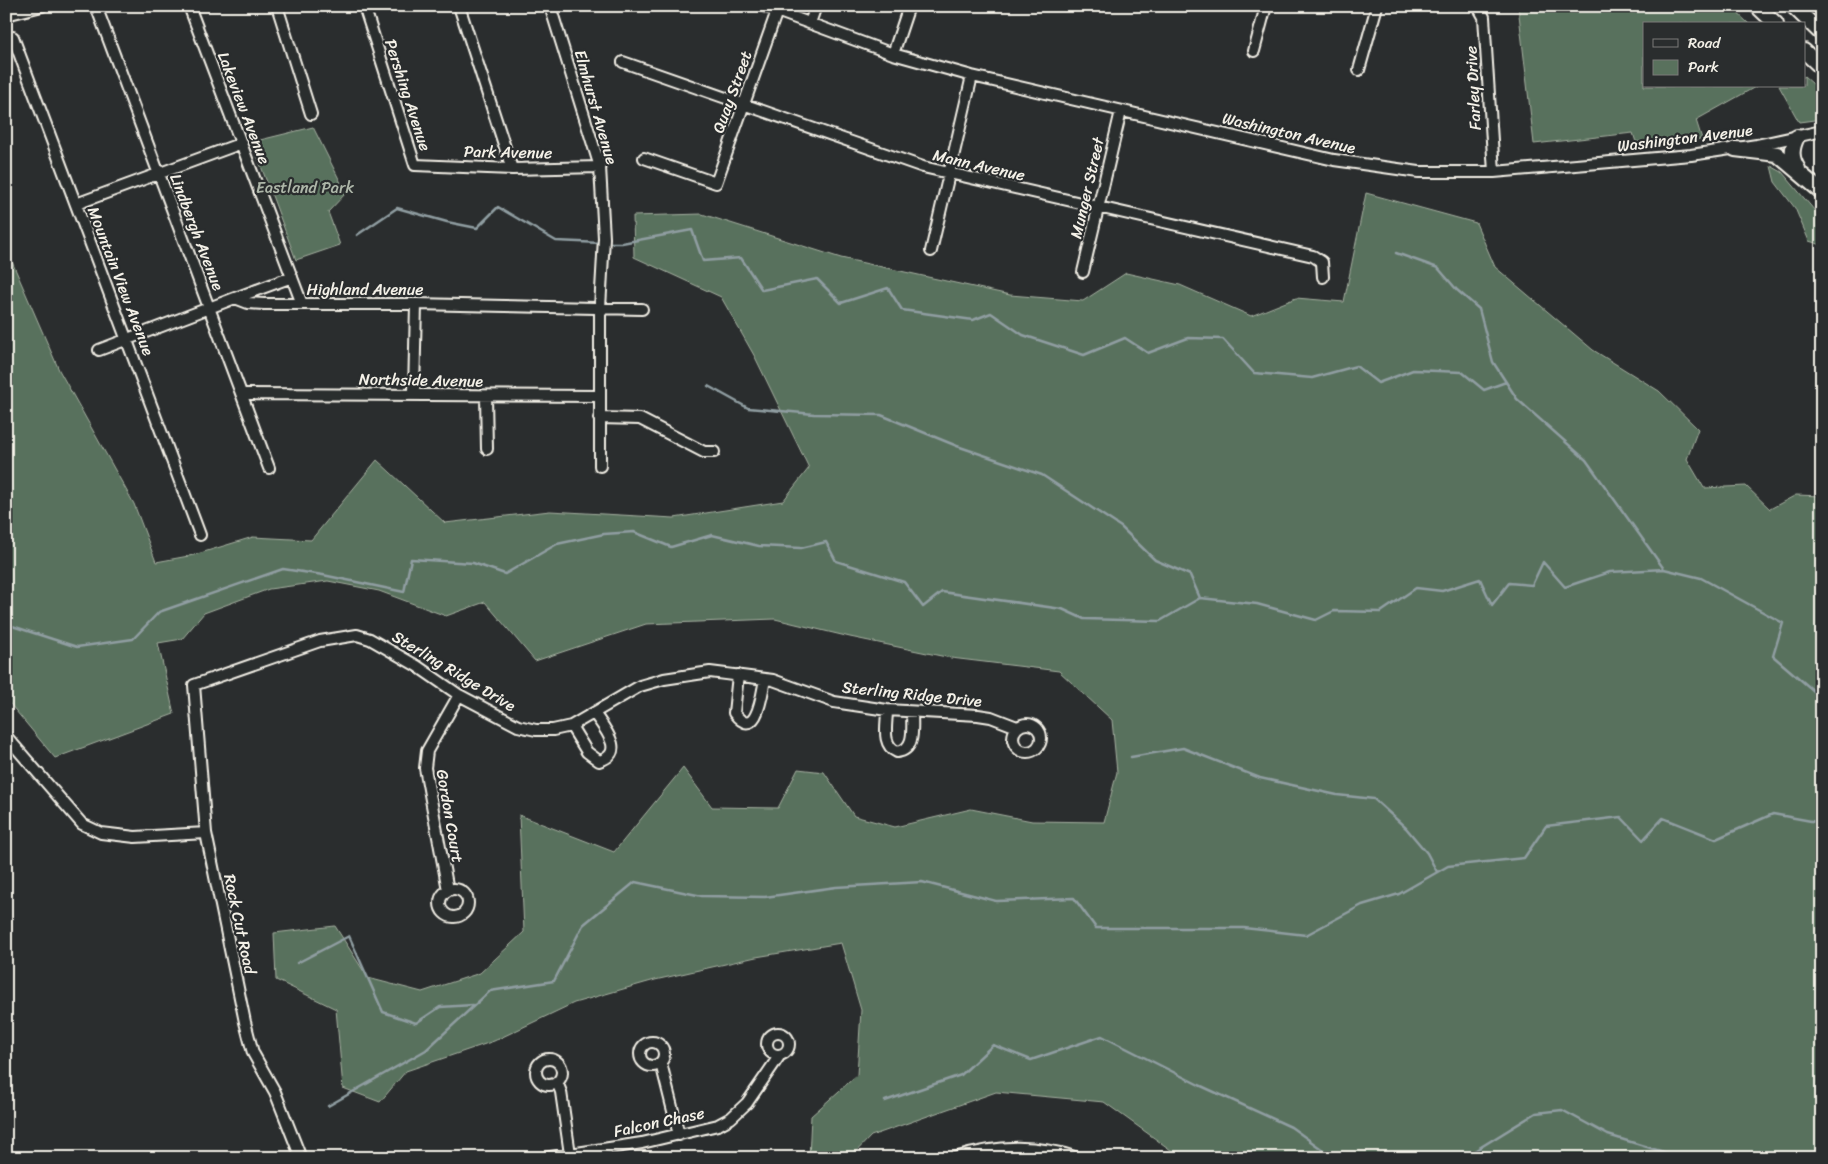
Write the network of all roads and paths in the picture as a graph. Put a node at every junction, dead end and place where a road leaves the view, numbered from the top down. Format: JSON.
{"nodes":[{"id":1,"x":42,"y":6,"type":"edge"},
{"id":2,"x":96,"y":6,"type":"edge"},
{"id":3,"x":189,"y":6,"type":"edge"},
{"id":4,"x":277,"y":6,"type":"edge"},
{"id":5,"x":364,"y":6,"type":"edge"},
{"id":6,"x":459,"y":6,"type":"edge"},
{"id":7,"x":550,"y":6,"type":"edge"},
{"id":8,"x":764,"y":6,"type":"edge"},
{"id":9,"x":816,"y":6,"type":"edge"},
{"id":10,"x":909,"y":6,"type":"edge"},
{"id":11,"x":1266,"y":6,"type":"edge"},
{"id":12,"x":1377,"y":6,"type":"edge"},
{"id":13,"x":1475,"y":6,"type":"edge"},
{"id":14,"x":1757,"y":6,"type":"edge"},
{"id":15,"x":1793,"y":6,"type":"edge"},
{"id":16,"x":777,"y":11,"type":"junction"},
{"id":17,"x":6,"y":15,"type":"edge"},
{"id":18,"x":1774,"y":22,"type":"edge"},
{"id":19,"x":810,"y":23,"type":"junction"},
{"id":20,"x":1822,"y":34,"type":"edge"},
{"id":21,"x":13,"y":37,"type":"dead end"},
{"id":22,"x":1254,"y":51,"type":"dead end"},
{"id":23,"x":1806,"y":53,"type":"edge"},
{"id":24,"x":893,"y":54,"type":"junction"},
{"id":25,"x":623,"y":62,"type":"dead end"},
{"id":26,"x":1822,"y":68,"type":"edge"},
{"id":27,"x":1359,"y":70,"type":"dead end"},
{"id":28,"x":972,"y":76,"type":"junction"},
{"id":29,"x":743,"y":104,"type":"junction"},
{"id":30,"x":1121,"y":110,"type":"junction"},
{"id":31,"x":311,"y":114,"type":"dead end"},
{"id":32,"x":1822,"y":131,"type":"edge"},
{"id":33,"x":1797,"y":137,"type":"junction"},
{"id":34,"x":242,"y":144,"type":"junction"},
{"id":35,"x":1735,"y":149,"type":"junction"},
{"id":36,"x":644,"y":158,"type":"dead end"},
{"id":37,"x":415,"y":165,"type":"joint"},
{"id":38,"x":600,"y":167,"type":"junction"},
{"id":39,"x":512,"y":168,"type":"junction"},
{"id":40,"x":1494,"y":172,"type":"junction"},
{"id":41,"x":159,"y":174,"type":"junction"},
{"id":42,"x":950,"y":174,"type":"junction"},
{"id":43,"x":1803,"y":177,"type":"junction"},
{"id":44,"x":1822,"y":192,"type":"edge"},
{"id":45,"x":76,"y":204,"type":"junction"},
{"id":46,"x":1099,"y":207,"type":"junction"},
{"id":47,"x":931,"y":251,"type":"dead end"},
{"id":48,"x":1083,"y":272,"type":"dead end"},
{"id":49,"x":292,"y":277,"type":"junction"},
{"id":50,"x":1324,"y":277,"type":"dead end"},
{"id":51,"x":235,"y":298,"type":"junction"},
{"id":52,"x":302,"y":304,"type":"junction"},
{"id":53,"x":416,"y":304,"type":"junction"},
{"id":54,"x":600,"y":308,"type":"junction"},
{"id":55,"x":209,"y":309,"type":"junction"},
{"id":56,"x":642,"y":309,"type":"dead end"},
{"id":57,"x":127,"y":339,"type":"junction"},
{"id":58,"x":99,"y":350,"type":"dead end"},
{"id":59,"x":414,"y":393,"type":"junction"},
{"id":60,"x":242,"y":394,"type":"junction"},
{"id":61,"x":486,"y":396,"type":"junction"},
{"id":62,"x":600,"y":396,"type":"junction"},
{"id":63,"x":599,"y":418,"type":"junction"},
{"id":64,"x":487,"y":450,"type":"dead end"},
{"id":65,"x":714,"y":452,"type":"dead end"},
{"id":66,"x":600,"y":466,"type":"dead end"},
{"id":67,"x":269,"y":468,"type":"dead end"},
{"id":68,"x":200,"y":535,"type":"dead end"},
{"id":69,"x":738,"y":674,"type":"junction"},
{"id":70,"x":765,"y":678,"type":"junction"},
{"id":71,"x":194,"y":685,"type":"joint"},
{"id":72,"x":459,"y":695,"type":"junction"},
{"id":73,"x":887,"y":710,"type":"junction"},
{"id":74,"x":912,"y":712,"type":"junction"},
{"id":75,"x":594,"y":713,"type":"junction"},
{"id":76,"x":571,"y":726,"type":"junction"},
{"id":77,"x":1017,"y":727,"type":"dead end"},
{"id":78,"x":6,"y":736,"type":"edge"},
{"id":79,"x":206,"y":833,"type":"junction"},
{"id":80,"x":448,"y":890,"type":"dead end"},
{"id":81,"x":780,"y":1055,"type":"dead end"},
{"id":82,"x":661,"y":1063,"type":"dead end"},
{"id":83,"x":556,"y":1082,"type":"dead end"},
{"id":84,"x":680,"y":1135,"type":"junction"},
{"id":85,"x":570,"y":1154,"type":"junction"},
{"id":86,"x":301,"y":1158,"type":"edge"},
{"id":87,"x":544,"y":1158,"type":"edge"},
{"id":88,"x":955,"y":1158,"type":"edge"},
{"id":89,"x":1078,"y":1158,"type":"edge"}],
"edges":[{"from":1,"to":17,"type":"street"},
{"from":2,"to":41,"type":"street","name":"Lindbergh Avenue"},
{"from":3,"to":34,"type":"street","name":"Lakeview Avenue"},
{"from":4,"to":31,"type":"street"},
{"from":5,"to":37,"type":"street","name":"Pershing Avenue"},
{"from":6,"to":39,"type":"street"},
{"from":7,"to":38,"type":"street","name":"Elmhurst Avenue"},
{"from":8,"to":16,"type":"street","name":"Washington Avenue"},
{"from":9,"to":19,"type":"street"},
{"from":10,"to":24,"type":"street"},
{"from":11,"to":22,"type":"street"},
{"from":12,"to":27,"type":"street"},
{"from":13,"to":40,"type":"street","name":"Farley Drive"},
{"from":14,"to":18,"type":"highway"},
{"from":15,"to":20,"type":"highway"},
{"from":16,"to":19,"type":"street","name":"Washington Avenue"},
{"from":16,"to":29,"type":"street","name":"Quay Street"},
{"from":19,"to":24,"type":"street","name":"Washington Avenue"},
{"from":21,"to":45,"type":"street","name":"Mountain View Avenue"},
{"from":23,"to":26,"type":"highway"},
{"from":24,"to":28,"type":"street","name":"Washington Avenue"},
{"from":25,"to":29,"type":"street","name":"Mann Avenue"},
{"from":28,"to":30,"type":"street","name":"Washington Avenue"},
{"from":28,"to":42,"type":"street"},
{"from":29,"to":36,"type":"street","name":"Quay Street"},
{"from":29,"to":42,"type":"street","name":"Mann Avenue"},
{"from":30,"to":40,"type":"street","name":"Washington Avenue"},
{"from":30,"to":46,"type":"street","name":"Munger Street"},
{"from":32,"to":33,"type":"street","name":"Washington Avenue"},
{"from":33,"to":35,"type":"street","name":"Washington Avenue"},
{"from":33,"to":43,"type":"highway"},
{"from":34,"to":41,"type":"street"},
{"from":34,"to":49,"type":"street","name":"Lakeview Avenue"},
{"from":35,"to":40,"type":"street","name":"Washington Avenue"},
{"from":35,"to":43,"type":"highway"},
{"from":37,"to":39,"type":"street","name":"Park Avenue"},
{"from":38,"to":39,"type":"street","name":"Park Avenue"},
{"from":38,"to":54,"type":"street","name":"Elmhurst Avenue"},
{"from":41,"to":45,"type":"street"},
{"from":41,"to":55,"type":"street","name":"Lindbergh Avenue"},
{"from":42,"to":46,"type":"street","name":"Mann Avenue"},
{"from":42,"to":47,"type":"street"},
{"from":43,"to":44,"type":"highway"},
{"from":45,"to":57,"type":"street","name":"Mountain View Avenue"},
{"from":46,"to":48,"type":"street","name":"Munger Street"},
{"from":46,"to":50,"type":"street","name":"Mann Avenue"},
{"from":49,"to":51,"type":"street"},
{"from":49,"to":52,"type":"street","name":"Lakeview Avenue"},
{"from":51,"to":52,"type":"street","name":"Highland Avenue"},
{"from":51,"to":55,"type":"street"},
{"from":52,"to":53,"type":"street","name":"Highland Avenue"},
{"from":53,"to":54,"type":"street","name":"Highland Avenue"},
{"from":53,"to":59,"type":"street"},
{"from":54,"to":56,"type":"street","name":"Highland Avenue"},
{"from":54,"to":62,"type":"street","name":"Elmhurst Avenue"},
{"from":55,"to":57,"type":"street"},
{"from":55,"to":60,"type":"street","name":"Lindbergh Avenue"},
{"from":57,"to":58,"type":"street"},
{"from":57,"to":68,"type":"street","name":"Mountain View Avenue"},
{"from":59,"to":60,"type":"street","name":"Northside Avenue"},
{"from":59,"to":61,"type":"street","name":"Northside Avenue"},
{"from":60,"to":67,"type":"street","name":"Lindbergh Avenue"},
{"from":61,"to":62,"type":"street","name":"Northside Avenue"},
{"from":61,"to":64,"type":"street"},
{"from":62,"to":63,"type":"street","name":"Elmhurst Avenue"},
{"from":63,"to":65,"type":"street"},
{"from":63,"to":66,"type":"street","name":"Elmhurst Avenue"},
{"from":69,"to":70,"type":"street","name":"Sterling Ridge Drive"},
{"from":69,"to":70,"type":"street"},
{"from":69,"to":75,"type":"street","name":"Sterling Ridge Drive"},
{"from":70,"to":73,"type":"street","name":"Sterling Ridge Drive"},
{"from":71,"to":72,"type":"street","name":"Sterling Ridge Drive"},
{"from":71,"to":79,"type":"street","name":"Rock Cut Road"},
{"from":72,"to":76,"type":"street","name":"Sterling Ridge Drive"},
{"from":72,"to":80,"type":"street","name":"Gordon Court"},
{"from":73,"to":74,"type":"street","name":"Sterling Ridge Drive"},
{"from":73,"to":74,"type":"street"},
{"from":74,"to":77,"type":"street","name":"Sterling Ridge Drive"},
{"from":75,"to":76,"type":"street","name":"Sterling Ridge Drive"},
{"from":75,"to":76,"type":"street"},
{"from":78,"to":79,"type":"street"},
{"from":79,"to":86,"type":"street","name":"Rock Cut Road"},
{"from":81,"to":84,"type":"street","name":"Falcon Chase"},
{"from":82,"to":84,"type":"street"},
{"from":83,"to":85,"type":"street"},
{"from":84,"to":85,"type":"street","name":"Falcon Chase"},
{"from":85,"to":87,"type":"street","name":"Falcon Chase"},
{"from":88,"to":89,"type":"street"}]}
